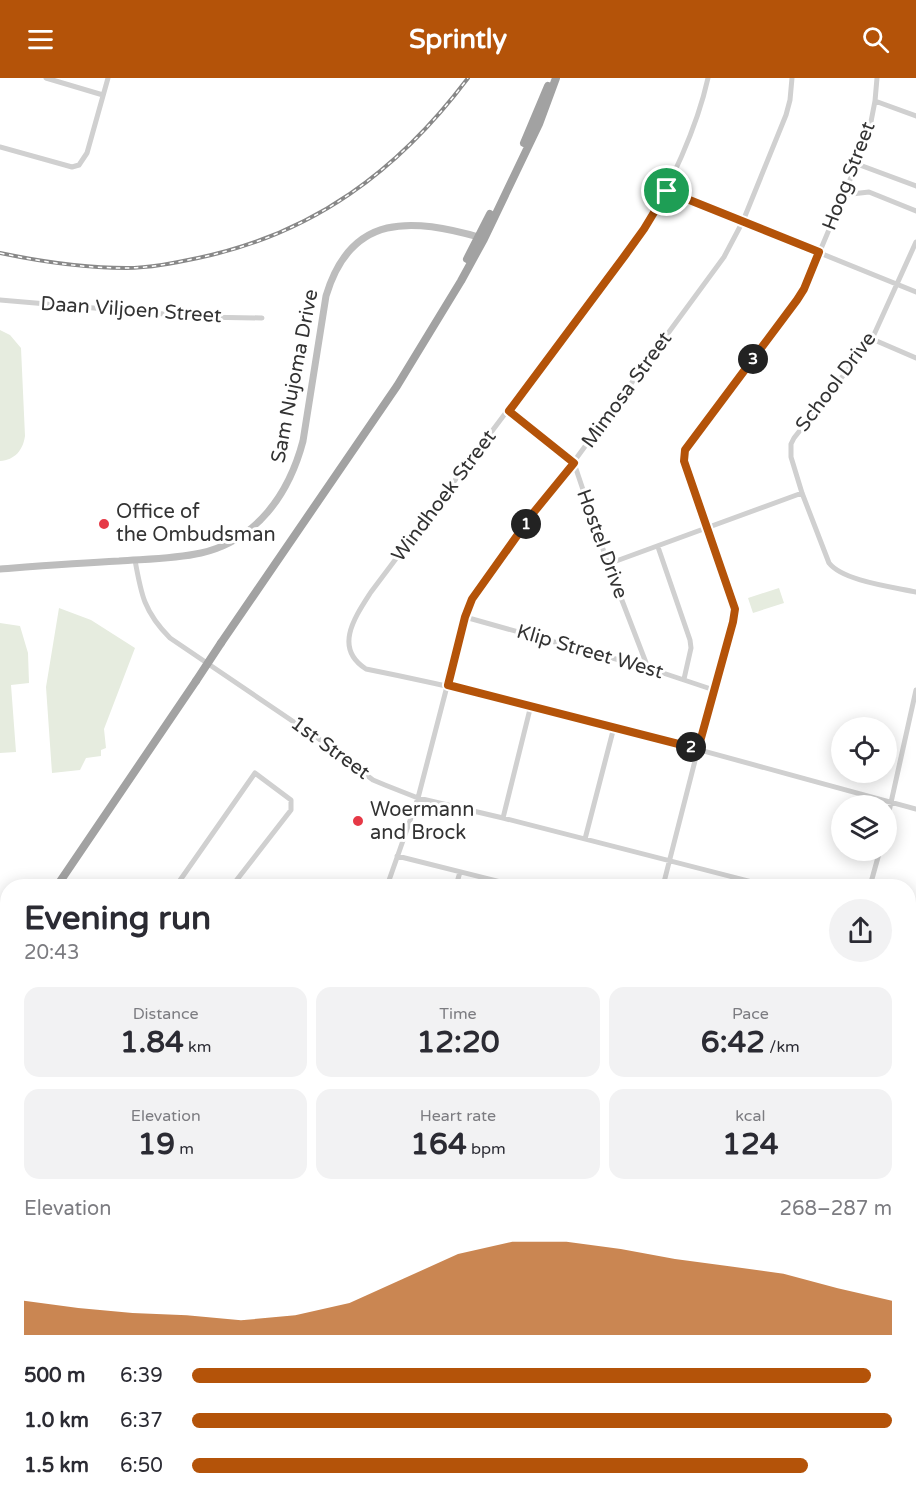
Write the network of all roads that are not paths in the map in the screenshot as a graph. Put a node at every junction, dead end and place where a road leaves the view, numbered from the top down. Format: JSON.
{"nodes":[{"id":1,"x":46,"y":78,"type":"edge"},
{"id":2,"x":108,"y":78,"type":"edge"},
{"id":3,"x":552,"y":78,"type":"edge"},
{"id":4,"x":556,"y":78,"type":"edge"},
{"id":5,"x":708,"y":78,"type":"edge"},
{"id":6,"x":792,"y":78,"type":"edge"},
{"id":7,"x":877,"y":78,"type":"edge"},
{"id":8,"x":103,"y":95,"type":"junction"},
{"id":9,"x":875,"y":101,"type":"junction"},
{"id":10,"x":916,"y":116,"type":"edge"},
{"id":11,"x":0,"y":147,"type":"edge"},
{"id":12,"x":857,"y":164,"type":"junction"},
{"id":13,"x":916,"y":186,"type":"edge"},
{"id":14,"x":667,"y":191,"type":"junction"},
{"id":15,"x":843,"y":195,"type":"junction"},
{"id":16,"x":916,"y":212,"type":"edge"},
{"id":17,"x":743,"y":221,"type":"junction"},
{"id":18,"x":481,"y":238,"type":"junction"},
{"id":19,"x":916,"y":242,"type":"edge"},
{"id":20,"x":819,"y":252,"type":"junction"},
{"id":21,"x":897,"y":284,"type":"junction"},
{"id":22,"x":916,"y":292,"type":"edge"},
{"id":23,"x":0,"y":300,"type":"edge"},
{"id":24,"x":262,"y":318,"type":"dead end"},
{"id":25,"x":872,"y":339,"type":"junction"},
{"id":26,"x":916,"y":358,"type":"edge"},
{"id":27,"x":509,"y":411,"type":"junction"},
{"id":28,"x":574,"y":463,"type":"junction"},
{"id":29,"x":802,"y":493,"type":"junction"},
{"id":30,"x":708,"y":528,"type":"junction"},
{"id":31,"x":658,"y":547,"type":"junction"},
{"id":32,"x":135,"y":560,"type":"junction"},
{"id":33,"x":608,"y":564,"type":"junction"},
{"id":34,"x":0,"y":569,"type":"edge"},
{"id":35,"x":916,"y":592,"type":"edge"},
{"id":36,"x":465,"y":617,"type":"junction"},
{"id":37,"x":648,"y":668,"type":"junction"},
{"id":38,"x":684,"y":679,"type":"junction"},
{"id":39,"x":448,"y":685,"type":"junction"},
{"id":40,"x":714,"y":690,"type":"junction"},
{"id":41,"x":916,"y":690,"type":"edge"},
{"id":42,"x":531,"y":705,"type":"junction"},
{"id":43,"x":614,"y":727,"type":"junction"},
{"id":44,"x":698,"y":749,"type":"junction"},
{"id":45,"x":863,"y":795,"type":"edge"},
{"id":46,"x":894,"y":795,"type":"edge"},
{"id":47,"x":418,"y":798,"type":"junction"},
{"id":48,"x":897,"y":804,"type":"edge"},
{"id":49,"x":916,"y":809,"type":"edge"},
{"id":50,"x":503,"y":818,"type":"junction"},
{"id":51,"x":585,"y":839,"type":"junction"},
{"id":52,"x":397,"y":856,"type":"junction"},
{"id":53,"x":670,"y":861,"type":"junction"},
{"id":54,"x":877,"y":861,"type":"edge"},
{"id":55,"x":460,"y":872,"type":"junction"},
{"id":56,"x":62,"y":879,"type":"edge"},
{"id":57,"x":181,"y":879,"type":"edge"},
{"id":58,"x":237,"y":879,"type":"edge"},
{"id":59,"x":389,"y":879,"type":"edge"},
{"id":60,"x":458,"y":879,"type":"edge"},
{"id":61,"x":488,"y":879,"type":"edge"},
{"id":62,"x":665,"y":879,"type":"edge"},
{"id":63,"x":741,"y":879,"type":"edge"},
{"id":64,"x":872,"y":879,"type":"edge"}],
"edges":[{"from":1,"to":8,"type":"street"},
{"from":2,"to":8,"type":"street"},
{"from":3,"to":18,"type":"highway"},
{"from":4,"to":18,"type":"highway"},
{"from":5,"to":14,"type":"street","name":"Windhoek Street"},
{"from":6,"to":17,"type":"street","name":"Mimosa Street"},
{"from":7,"to":9,"type":"street","name":"Hoog Street"},
{"from":8,"to":11,"type":"street"},
{"from":9,"to":10,"type":"street"},
{"from":9,"to":12,"type":"street","name":"Hoog Street"},
{"from":12,"to":13,"type":"street"},
{"from":12,"to":15,"type":"street","name":"Hoog Street"},
{"from":14,"to":17,"type":"street"},
{"from":14,"to":27,"type":"street","name":"Windhoek Street"},
{"from":15,"to":16,"type":"street"},
{"from":15,"to":20,"type":"street","name":"Hoog Street"},
{"from":17,"to":20,"type":"street"},
{"from":17,"to":28,"type":"street","name":"Mimosa Street"},
{"from":18,"to":32,"type":"main road","name":"Sam Nujoma Drive"},
{"from":18,"to":56,"type":"highway","bridge":true},
{"from":19,"to":21,"type":"street","name":"School Drive"},
{"from":20,"to":21,"type":"street"},
{"from":20,"to":30,"type":"street","name":"Hoog Street"},
{"from":21,"to":22,"type":"street"},
{"from":21,"to":25,"type":"street","name":"School Drive"},
{"from":23,"to":24,"type":"street","name":"Daan Viljoen Street"},
{"from":25,"to":26,"type":"street"},
{"from":25,"to":29,"type":"street","name":"School Drive"},
{"from":27,"to":28,"type":"street","name":"Hostel Drive"},
{"from":27,"to":39,"type":"street","name":"Windhoek Street"},
{"from":28,"to":33,"type":"street","name":"Hostel Drive"},
{"from":28,"to":36,"type":"street","name":"Mimosa Street"},
{"from":29,"to":30,"type":"street"},
{"from":29,"to":35,"type":"street","name":"School Drive"},
{"from":30,"to":31,"type":"street"},
{"from":30,"to":40,"type":"street","name":"Hoog Street"},
{"from":31,"to":33,"type":"street"},
{"from":31,"to":38,"type":"street"},
{"from":32,"to":34,"type":"main road","name":"Sam Nujoma Drive"},
{"from":32,"to":47,"type":"street","name":"1st Street"},
{"from":33,"to":37,"type":"street","name":"Hostel Drive"},
{"from":36,"to":37,"type":"street","name":"Klip Street West"},
{"from":36,"to":39,"type":"street","name":"Mimosa Street"},
{"from":37,"to":38,"type":"street","name":"Klip Street West"},
{"from":38,"to":40,"type":"street","name":"Klip Street West"},
{"from":39,"to":42,"type":"street"},
{"from":39,"to":47,"type":"street","name":"Mimosa Street"},
{"from":40,"to":44,"type":"street","name":"Hoog Street"},
{"from":41,"to":46,"type":"street"},
{"from":42,"to":43,"type":"street"},
{"from":42,"to":50,"type":"street"},
{"from":43,"to":44,"type":"street"},
{"from":43,"to":51,"type":"street"},
{"from":44,"to":45,"type":"street"},
{"from":44,"to":53,"type":"street","name":"Hoog Street"},
{"from":47,"to":50,"type":"street","name":"1st Street"},
{"from":47,"to":52,"type":"street","name":"Mimosa Street"},
{"from":48,"to":49,"type":"street"},
{"from":50,"to":51,"type":"street","name":"1st Street"},
{"from":51,"to":53,"type":"street","name":"1st Street"},
{"from":52,"to":55,"type":"street"},
{"from":52,"to":59,"type":"street","name":"Mimosa Street"},
{"from":53,"to":62,"type":"street","name":"Hoog Street"},
{"from":53,"to":63,"type":"street","name":"1st Street"},
{"from":54,"to":64,"type":"street"},
{"from":55,"to":60,"type":"street"},
{"from":55,"to":61,"type":"street"},
{"from":57,"to":58,"type":"street"}]}
